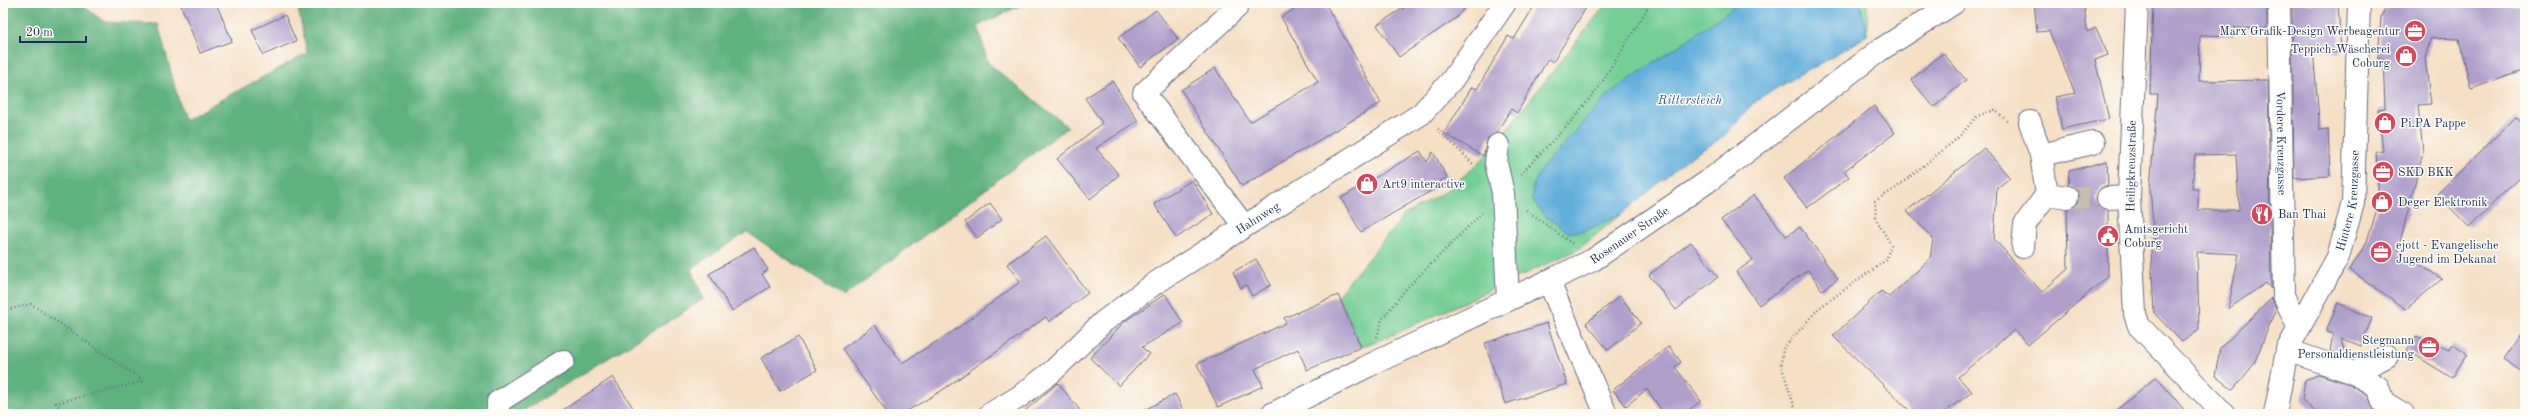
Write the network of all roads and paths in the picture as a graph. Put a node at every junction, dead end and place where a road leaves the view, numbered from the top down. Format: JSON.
{"nodes":[{"id":1,"x":1505,"y":3,"type":"edge"},
{"id":2,"x":1954,"y":3,"type":"edge"},
{"id":3,"x":2137,"y":3,"type":"edge"},
{"id":4,"x":2279,"y":3,"type":"edge"},
{"id":5,"x":2359,"y":3,"type":"edge"},
{"id":6,"x":1238,"y":7,"type":"dead end"},
{"id":7,"x":1421,"y":114,"type":"junction"},
{"id":8,"x":2030,"y":122,"type":"joint"},
{"id":9,"x":2093,"y":143,"type":"dead end"},
{"id":10,"x":1498,"y":145,"type":"dead end"},
{"id":11,"x":2041,"y":155,"type":"junction"},
{"id":12,"x":1476,"y":166,"type":"dead end"},
{"id":13,"x":1503,"y":193,"type":"junction"},
{"id":14,"x":1244,"y":226,"type":"junction"},
{"id":15,"x":2024,"y":247,"type":"dead end"},
{"id":16,"x":1593,"y":260,"type":"junction"},
{"id":17,"x":1549,"y":282,"type":"junction"},
{"id":18,"x":1508,"y":300,"type":"junction"},
{"id":19,"x":3,"y":311,"type":"edge"},
{"id":20,"x":2298,"y":327,"type":"junction"},
{"id":21,"x":2286,"y":350,"type":"junction"},
{"id":22,"x":2387,"y":356,"type":"dead end"},
{"id":23,"x":563,"y":361,"type":"dead end"},
{"id":24,"x":2354,"y":373,"type":"junction"},
{"id":25,"x":1305,"y":406,"type":"edge"},
{"id":26,"x":65,"y":414,"type":"edge"},
{"id":27,"x":498,"y":414,"type":"edge"},
{"id":28,"x":990,"y":414,"type":"edge"},
{"id":29,"x":1272,"y":414,"type":"edge"},
{"id":30,"x":1606,"y":414,"type":"edge"},
{"id":31,"x":1797,"y":414,"type":"edge"},
{"id":32,"x":2224,"y":414,"type":"edge"},
{"id":33,"x":2275,"y":414,"type":"edge"},
{"id":34,"x":2403,"y":414,"type":"edge"}],
"edges":[{"from":1,"to":7,"type":"street","name":"Hahnweg"},
{"from":2,"to":16,"type":"street","name":"Rosenauer Straße"},
{"from":3,"to":32,"type":"street","name":"Heiligkreuzstraße"},
{"from":4,"to":20,"type":"street","name":"Vordere Kreuzgasse"},
{"from":5,"to":20,"type":"street","name":"Hintere Kreuzgasse"},
{"from":6,"to":14,"type":"street"},
{"from":7,"to":12,"type":"path"},
{"from":7,"to":14,"type":"street","name":"Hahnweg"},
{"from":8,"to":11,"type":"street"},
{"from":8,"to":31,"type":"path"},
{"from":9,"to":11,"type":"street"},
{"from":10,"to":13,"type":"street"},
{"from":11,"to":15,"type":"street"},
{"from":13,"to":16,"type":"path"},
{"from":13,"to":18,"type":"street"},
{"from":14,"to":28,"type":"street","name":"Hahnweg"},
{"from":16,"to":17,"type":"street","name":"Rosenauer Straße"},
{"from":17,"to":18,"type":"street","name":"Rosenauer Straße"},
{"from":17,"to":30,"type":"street"},
{"from":18,"to":25,"type":"street","name":"Rosenauer Straße"},
{"from":19,"to":26,"type":"path"},
{"from":20,"to":21,"type":"street","name":"Hintere Kreuzgasse"},
{"from":21,"to":24,"type":"street"},
{"from":21,"to":33,"type":"street","name":"Hintere Kreuzgasse"},
{"from":22,"to":24,"type":"street"},
{"from":23,"to":27,"type":"street"},
{"from":24,"to":34,"type":"street"},
{"from":25,"to":29,"type":"street","name":"Rosenauer Straße"}]}
